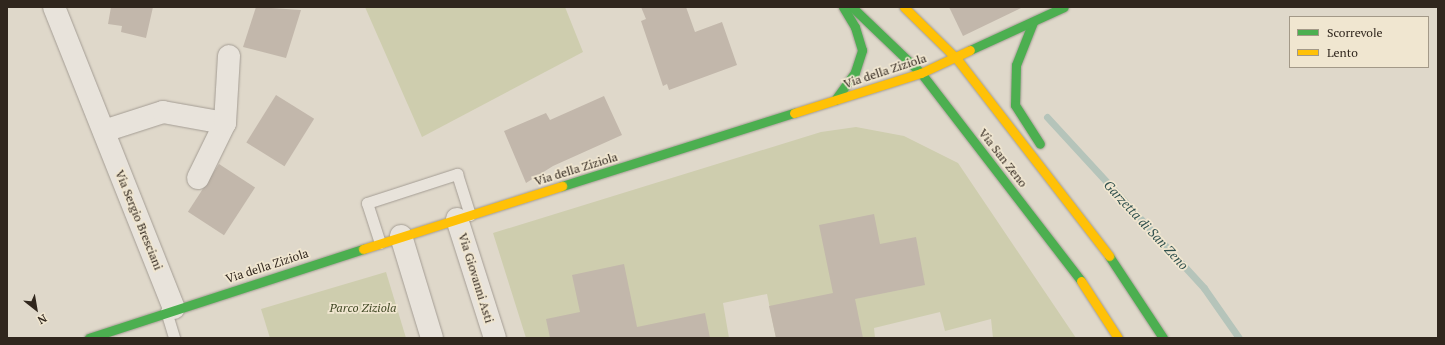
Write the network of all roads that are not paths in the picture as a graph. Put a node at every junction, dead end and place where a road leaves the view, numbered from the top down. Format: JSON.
{"nodes":[{"id":1,"x":54,"y":7,"type":"edge"},
{"id":2,"x":843,"y":7,"type":"edge"},
{"id":3,"x":852,"y":7,"type":"edge"},
{"id":4,"x":904,"y":7,"type":"edge"},
{"id":5,"x":1064,"y":7,"type":"edge"},
{"id":6,"x":1033,"y":22,"type":"junction"},
{"id":7,"x":229,"y":56,"type":"dead end"},
{"id":8,"x":957,"y":59,"type":"junction"},
{"id":9,"x":921,"y":73,"type":"junction"},
{"id":10,"x":835,"y":100,"type":"junction"},
{"id":11,"x":224,"y":123,"type":"junction"},
{"id":12,"x":104,"y":131,"type":"junction"},
{"id":13,"x":1048,"y":155,"type":"dead end"},
{"id":14,"x":198,"y":178,"type":"dead end"},
{"id":15,"x":1073,"y":193,"type":"dead end"},
{"id":16,"x":464,"y":217,"type":"junction"},
{"id":17,"x":1082,"y":221,"type":"junction"},
{"id":18,"x":402,"y":236,"type":"junction"},
{"id":19,"x":380,"y":243,"type":"junction"},
{"id":20,"x":170,"y":309,"type":"junction"},
{"id":21,"x":89,"y":338,"type":"edge"},
{"id":22,"x":174,"y":338,"type":"edge"},
{"id":23,"x":432,"y":338,"type":"edge"},
{"id":24,"x":495,"y":338,"type":"edge"},
{"id":25,"x":1118,"y":338,"type":"edge"},
{"id":26,"x":1162,"y":338,"type":"edge"}],
"edges":[{"from":1,"to":12,"type":"street","name":"Via Sergio Bresciani"},
{"from":2,"to":10,"type":"street"},
{"from":3,"to":9,"type":"street","name":"Via San Zeno"},
{"from":4,"to":8,"type":"street","name":"Via San Zeno"},
{"from":5,"to":6,"type":"street","name":"Via della Ziziola"},
{"from":6,"to":8,"type":"street","name":"Via della Ziziola"},
{"from":6,"to":13,"type":"street"},
{"from":7,"to":11,"type":"street"},
{"from":8,"to":9,"type":"street","name":"Via della Ziziola"},
{"from":8,"to":17,"type":"street","name":"Via San Zeno"},
{"from":9,"to":10,"type":"street","name":"Via della Ziziola"},
{"from":9,"to":25,"type":"street","name":"Via San Zeno"},
{"from":10,"to":16,"type":"street","name":"Via della Ziziola"},
{"from":11,"to":12,"type":"street"},
{"from":11,"to":14,"type":"street"},
{"from":12,"to":20,"type":"street","name":"Via Sergio Bresciani"},
{"from":15,"to":17,"type":"street"},
{"from":16,"to":18,"type":"street","name":"Via della Ziziola"},
{"from":16,"to":19,"type":"lane"},
{"from":16,"to":24,"type":"street","name":"Via Giovanni Asti"},
{"from":17,"to":26,"type":"street","name":"Via San Zeno"},
{"from":18,"to":19,"type":"street","name":"Via della Ziziola"},
{"from":18,"to":23,"type":"street"},
{"from":19,"to":20,"type":"street","name":"Via della Ziziola"},
{"from":20,"to":21,"type":"street","name":"Via della Ziziola"},
{"from":20,"to":22,"type":"lane"}]}
